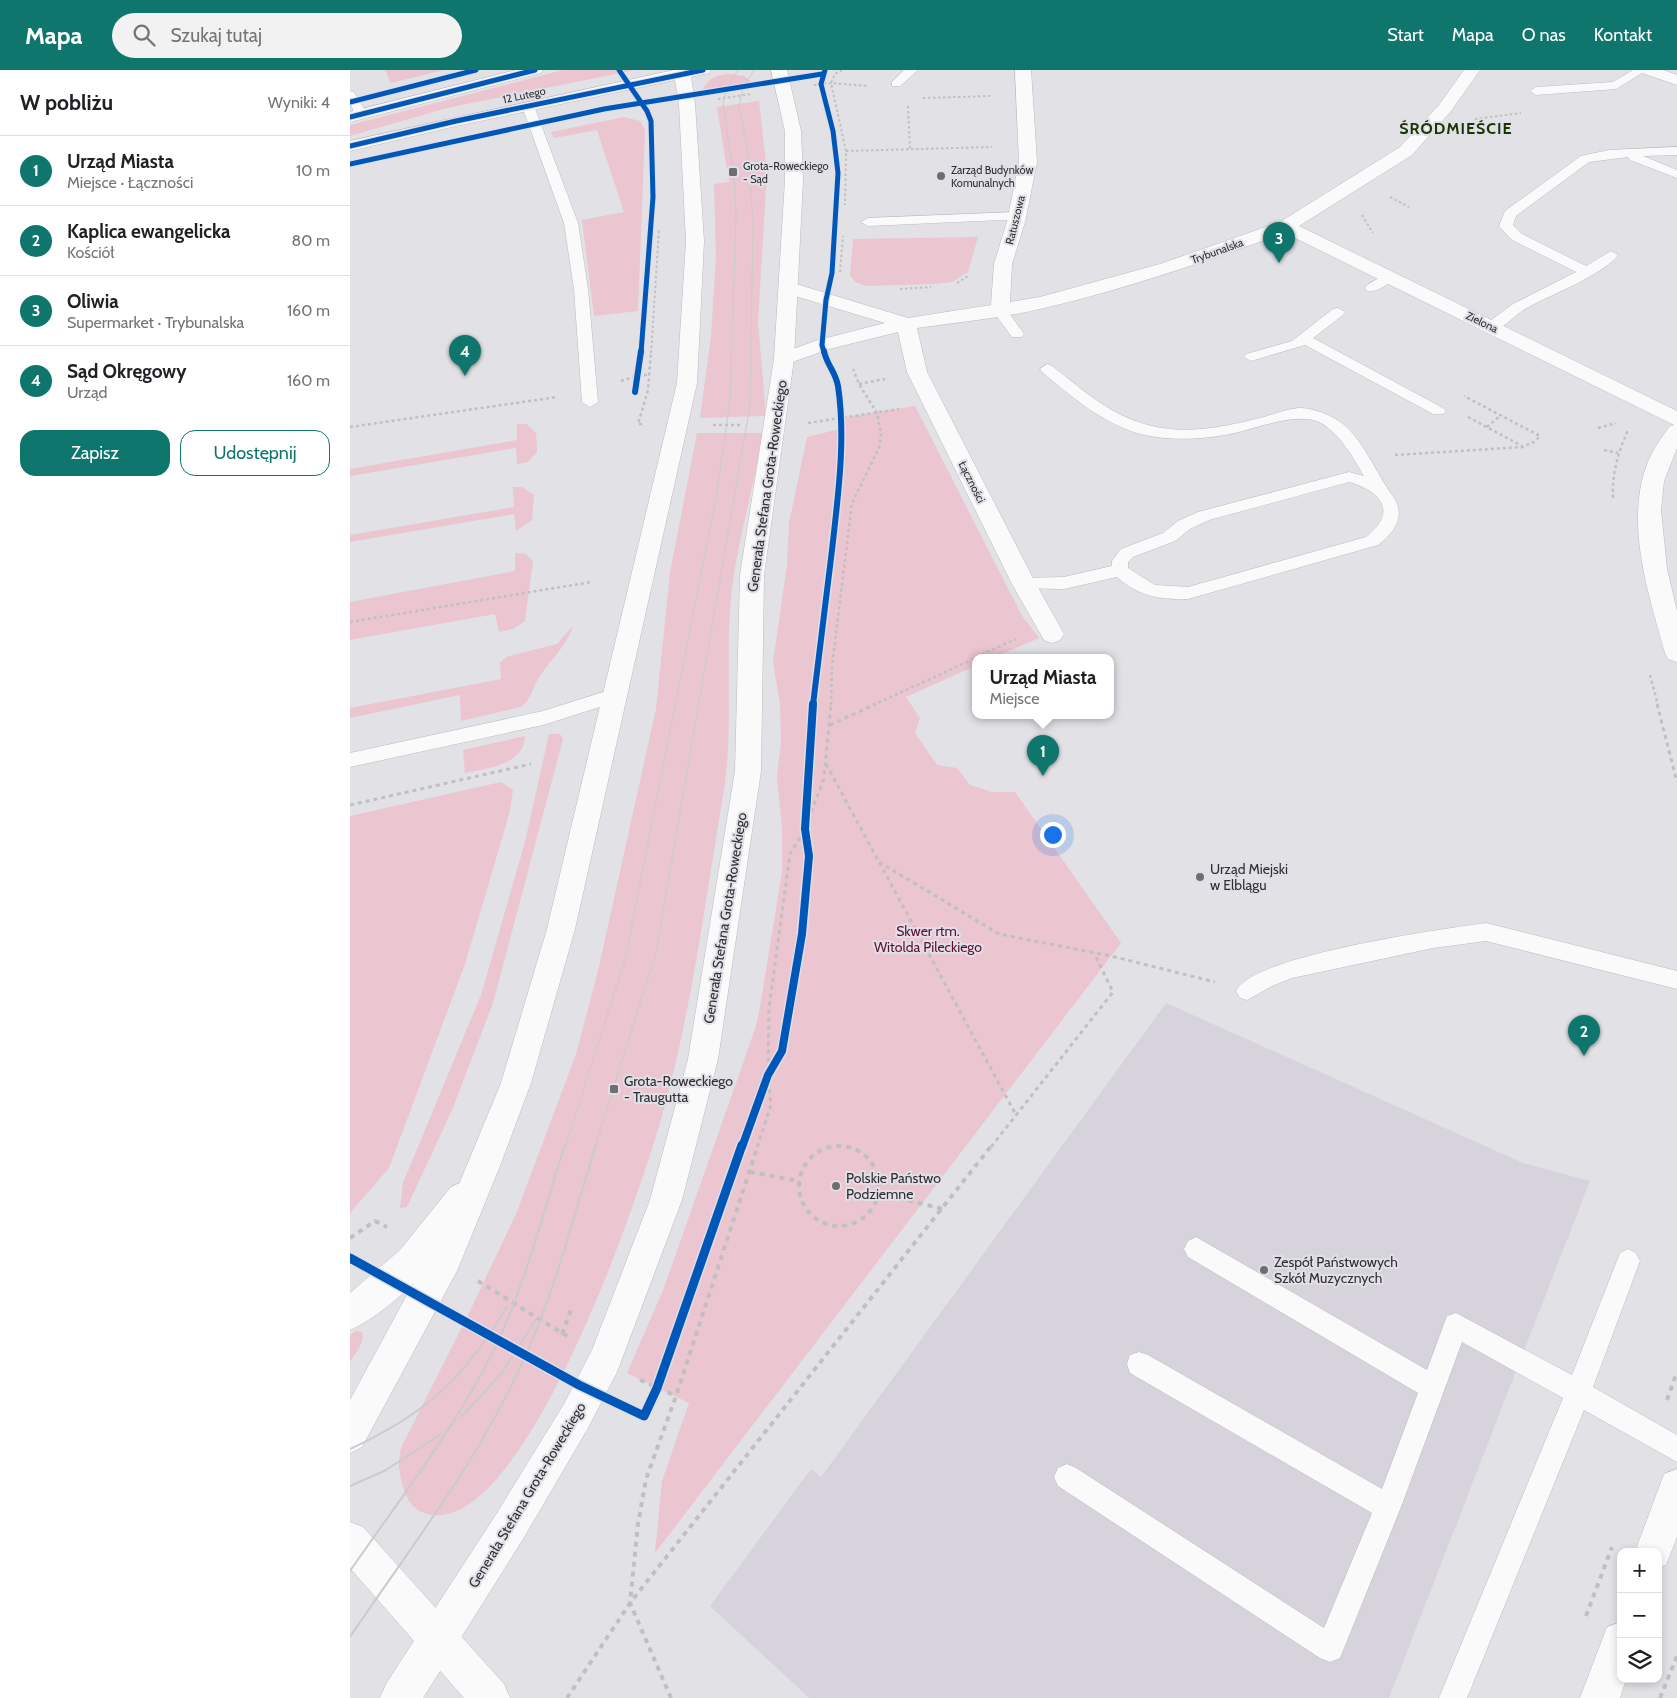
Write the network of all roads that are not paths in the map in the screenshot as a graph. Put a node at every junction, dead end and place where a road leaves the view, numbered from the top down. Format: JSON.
{"nodes":[{"id":1,"x":535,"y":70,"type":"edge"},
{"id":2,"x":912,"y":70,"type":"edge"},
{"id":3,"x":1023,"y":70,"type":"edge"},
{"id":4,"x":1472,"y":70,"type":"edge"},
{"id":5,"x":1641,"y":70,"type":"edge"},
{"id":6,"x":1648,"y":70,"type":"edge"},
{"id":7,"x":782,"y":80,"type":"edge"},
{"id":8,"x":1677,"y":80,"type":"edge"},
{"id":9,"x":688,"y":83,"type":"edge"},
{"id":10,"x":896,"y":84,"type":"dead end"},
{"id":11,"x":1536,"y":91,"type":"dead end"},
{"id":12,"x":350,"y":95,"type":"edge"},
{"id":13,"x":528,"y":106,"type":"junction"},
{"id":14,"x":356,"y":115,"type":"edge"},
{"id":15,"x":350,"y":146,"type":"edge"},
{"id":16,"x":1677,"y":151,"type":"edge"},
{"id":17,"x":1627,"y":154,"type":"junction"},
{"id":18,"x":1677,"y":174,"type":"edge"},
{"id":19,"x":1018,"y":216,"type":"junction"},
{"id":20,"x":868,"y":222,"type":"dead end"},
{"id":21,"x":1286,"y":226,"type":"junction"},
{"id":22,"x":1611,"y":255,"type":"dead end"},
{"id":23,"x":1587,"y":272,"type":"junction"},
{"id":24,"x":1388,"y":276,"type":"junction"},
{"id":25,"x":789,"y":288,"type":"junction"},
{"id":26,"x":1372,"y":288,"type":"dead end"},
{"id":27,"x":1000,"y":311,"type":"junction"},
{"id":28,"x":1338,"y":312,"type":"dead end"},
{"id":29,"x":906,"y":324,"type":"junction"},
{"id":30,"x":1491,"y":326,"type":"junction"},
{"id":31,"x":1017,"y":334,"type":"dead end"},
{"id":32,"x":1304,"y":339,"type":"junction"},
{"id":33,"x":1251,"y":357,"type":"dead end"},
{"id":34,"x":784,"y":359,"type":"junction"},
{"id":35,"x":1046,"y":369,"type":"dead end"},
{"id":36,"x":590,"y":397,"type":"road end"},
{"id":37,"x":1438,"y":411,"type":"dead end"},
{"id":38,"x":1677,"y":419,"type":"edge"},
{"id":39,"x":1677,"y":431,"type":"edge"},
{"id":40,"x":1362,"y":458,"type":"junction"},
{"id":41,"x":1350,"y":477,"type":"junction"},
{"id":42,"x":1387,"y":498,"type":"junction"},
{"id":43,"x":1120,"y":570,"type":"junction"},
{"id":44,"x":1024,"y":584,"type":"junction"},
{"id":45,"x":1052,"y":634,"type":"dead end"},
{"id":46,"x":1677,"y":653,"type":"edge"},
{"id":47,"x":616,"y":695,"type":"junction"},
{"id":48,"x":350,"y":760,"type":"edge"},
{"id":49,"x":1677,"y":980,"type":"edge"},
{"id":50,"x":1247,"y":991,"type":"road end"},
{"id":51,"x":1196,"y":1249,"type":"dead end"},
{"id":52,"x":435,"y":1254,"type":"junction"},
{"id":53,"x":1628,"y":1261,"type":"dead end"},
{"id":54,"x":350,"y":1313,"type":"edge"},
{"id":55,"x":1139,"y":1364,"type":"dead end"},
{"id":56,"x":1432,"y":1388,"type":"junction"},
{"id":57,"x":1578,"y":1394,"type":"junction"},
{"id":58,"x":350,"y":1435,"type":"edge"},
{"id":59,"x":1677,"y":1449,"type":"edge"},
{"id":60,"x":1068,"y":1477,"type":"dead end"},
{"id":61,"x":1677,"y":1487,"type":"edge"},
{"id":62,"x":1388,"y":1507,"type":"junction"},
{"id":63,"x":350,"y":1540,"type":"edge"},
{"id":64,"x":1654,"y":1548,"type":"edge"},
{"id":65,"x":438,"y":1639,"type":"junction"},
{"id":66,"x":1617,"y":1652,"type":"edge"},
{"id":67,"x":400,"y":1698,"type":"edge"},
{"id":68,"x":490,"y":1698,"type":"edge"},
{"id":69,"x":1453,"y":1698,"type":"edge"},
{"id":70,"x":1600,"y":1698,"type":"edge"}],
"edges":[{"from":1,"to":14,"type":"street","name":"12 Lutego"},
{"from":2,"to":10,"type":"lane"},
{"from":3,"to":19,"type":"street","name":"Ratuszowa"},
{"from":4,"to":21,"type":"street","name":"Trybunalska"},
{"from":5,"to":11,"type":"lane"},
{"from":6,"to":8,"type":"street"},
{"from":7,"to":25,"type":"street","name":"Generała Stefana Grota-Roweckiego"},
{"from":9,"to":13,"type":"street","name":"12 Lutego"},
{"from":9,"to":47,"type":"street"},
{"from":12,"to":14,"type":"lane"},
{"from":13,"to":15,"type":"street","name":"12 Lutego"},
{"from":13,"to":36,"type":"lane"},
{"from":16,"to":17,"type":"lane"},
{"from":17,"to":18,"type":"lane"},
{"from":17,"to":23,"type":"lane"},
{"from":19,"to":20,"type":"lane"},
{"from":19,"to":27,"type":"street","name":"Ratuszowa"},
{"from":21,"to":24,"type":"street","name":"Zielona"},
{"from":21,"to":27,"type":"street","name":"Trybunalska"},
{"from":22,"to":23,"type":"lane"},
{"from":23,"to":30,"type":"lane"},
{"from":24,"to":26,"type":"lane"},
{"from":24,"to":30,"type":"street","name":"Zielona"},
{"from":25,"to":29,"type":"street","name":"Trybunalska"},
{"from":25,"to":34,"type":"street","name":"Generała Stefana Grota-Roweckiego"},
{"from":27,"to":29,"type":"street","name":"Trybunalska"},
{"from":27,"to":31,"type":"lane"},
{"from":28,"to":32,"type":"lane"},
{"from":29,"to":34,"type":"street","name":"Trybunalska"},
{"from":29,"to":44,"type":"street","name":"Łączności"},
{"from":30,"to":38,"type":"street","name":"Zielona"},
{"from":32,"to":33,"type":"lane"},
{"from":32,"to":37,"type":"lane"},
{"from":34,"to":65,"type":"street","name":"Generała Stefana Grota-Roweckiego"},
{"from":35,"to":40,"type":"lane"},
{"from":39,"to":46,"type":"street"},
{"from":40,"to":41,"type":"lane"},
{"from":40,"to":42,"type":"lane"},
{"from":41,"to":42,"type":"lane"},
{"from":41,"to":43,"type":"lane"},
{"from":42,"to":43,"type":"lane"},
{"from":43,"to":44,"type":"lane"},
{"from":44,"to":45,"type":"street","name":"Łączności"},
{"from":47,"to":48,"type":"lane"},
{"from":47,"to":52,"type":"street"},
{"from":49,"to":50,"type":"lane"},
{"from":51,"to":56,"type":"lane"},
{"from":52,"to":54,"type":"street"},
{"from":52,"to":58,"type":"street"},
{"from":53,"to":57,"type":"lane"},
{"from":55,"to":62,"type":"lane"},
{"from":56,"to":57,"type":"lane"},
{"from":56,"to":62,"type":"lane"},
{"from":57,"to":59,"type":"lane"},
{"from":57,"to":69,"type":"lane"},
{"from":60,"to":62,"type":"lane"},
{"from":61,"to":64,"type":"street"},
{"from":63,"to":65,"type":"street"},
{"from":65,"to":67,"type":"street","name":"Generała Stefana Grota-Roweckiego"},
{"from":65,"to":68,"type":"street"},
{"from":66,"to":70,"type":"street"}]}
